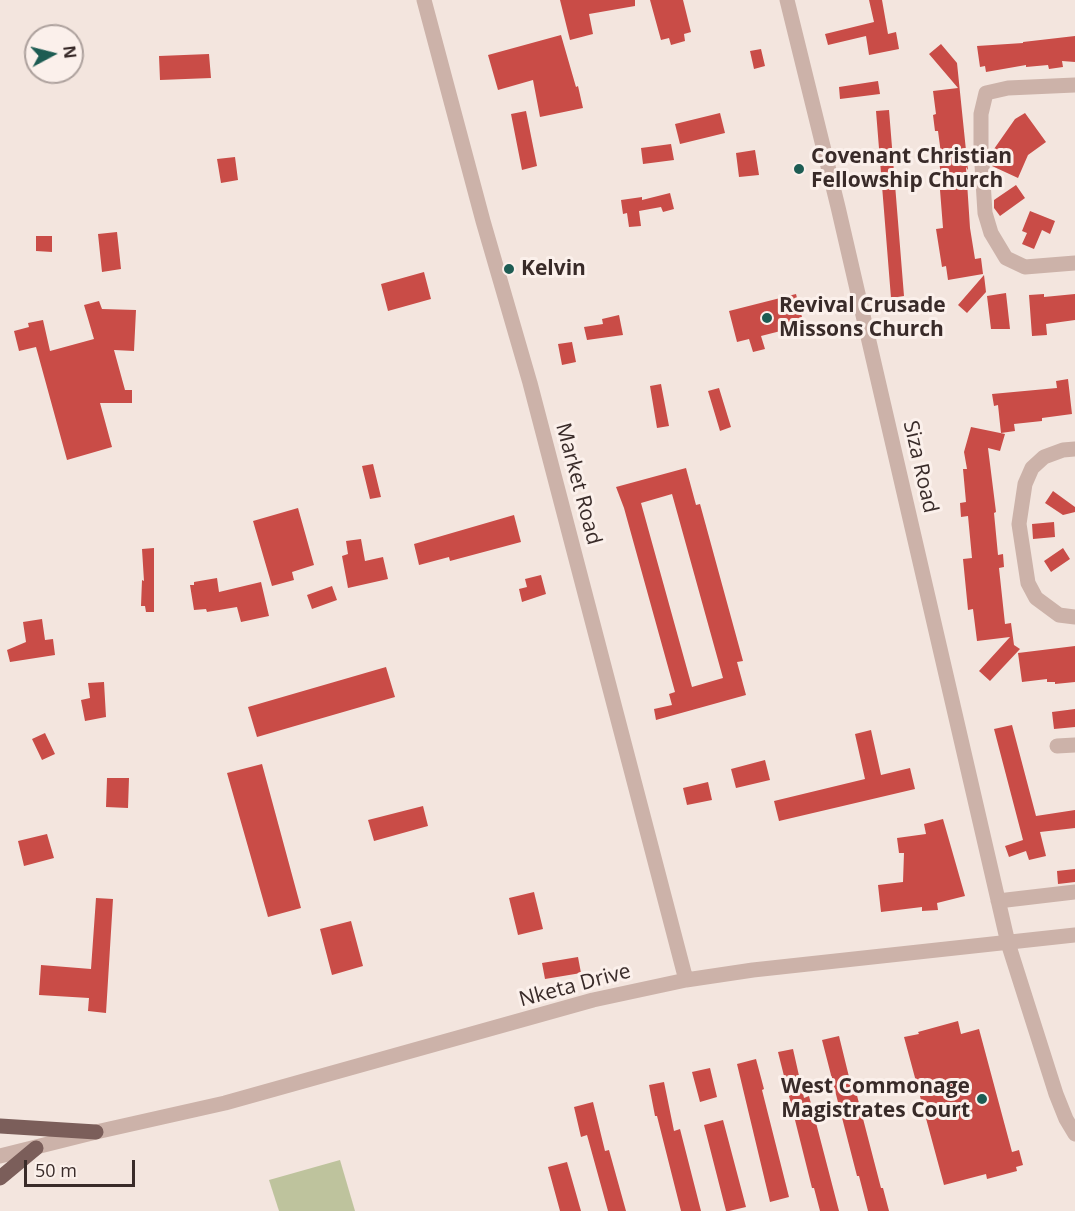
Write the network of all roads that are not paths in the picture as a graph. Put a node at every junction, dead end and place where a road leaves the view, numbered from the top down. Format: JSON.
{"nodes":[{"id":1,"x":424,"y":0,"type":"edge"},
{"id":2,"x":787,"y":0,"type":"edge"},
{"id":3,"x":1075,"y":85,"type":"edge"},
{"id":4,"x":1075,"y":263,"type":"edge"},
{"id":5,"x":1075,"y":449,"type":"edge"},
{"id":6,"x":1075,"y":617,"type":"edge"},
{"id":7,"x":1075,"y":744,"type":"edge"},
{"id":8,"x":1057,"y":746,"type":"dead end"},
{"id":9,"x":1075,"y":892,"type":"edge"},
{"id":10,"x":998,"y":901,"type":"junction"},
{"id":11,"x":1075,"y":935,"type":"edge"},
{"id":12,"x":1008,"y":944,"type":"junction"},
{"id":13,"x":686,"y":980,"type":"junction"},
{"id":14,"x":0,"y":1126,"type":"edge"},
{"id":15,"x":96,"y":1132,"type":"junction"},
{"id":16,"x":1075,"y":1134,"type":"edge"},
{"id":17,"x":36,"y":1148,"type":"junction"},
{"id":18,"x":0,"y":1156,"type":"edge"},
{"id":19,"x":0,"y":1178,"type":"edge"}],
"edges":[{"from":1,"to":13,"type":"street","name":"Market Road"},
{"from":2,"to":10,"type":"street","name":"Siza Road"},
{"from":3,"to":4,"type":"street"},
{"from":5,"to":6,"type":"street"},
{"from":7,"to":8,"type":"street"},
{"from":9,"to":10,"type":"street"},
{"from":10,"to":12,"type":"street","name":"Siza Road"},
{"from":11,"to":12,"type":"street","name":"Nketa Drive"},
{"from":12,"to":13,"type":"street","name":"Nketa Drive"},
{"from":12,"to":16,"type":"street","name":"Siza Road"},
{"from":13,"to":15,"type":"street","name":"Nketa Drive"},
{"from":14,"to":15,"type":"main road"},
{"from":15,"to":17,"type":"street","name":"Nketa Drive"},
{"from":17,"to":18,"type":"street","name":"Nketa Drive"},
{"from":17,"to":19,"type":"main road"}]}
